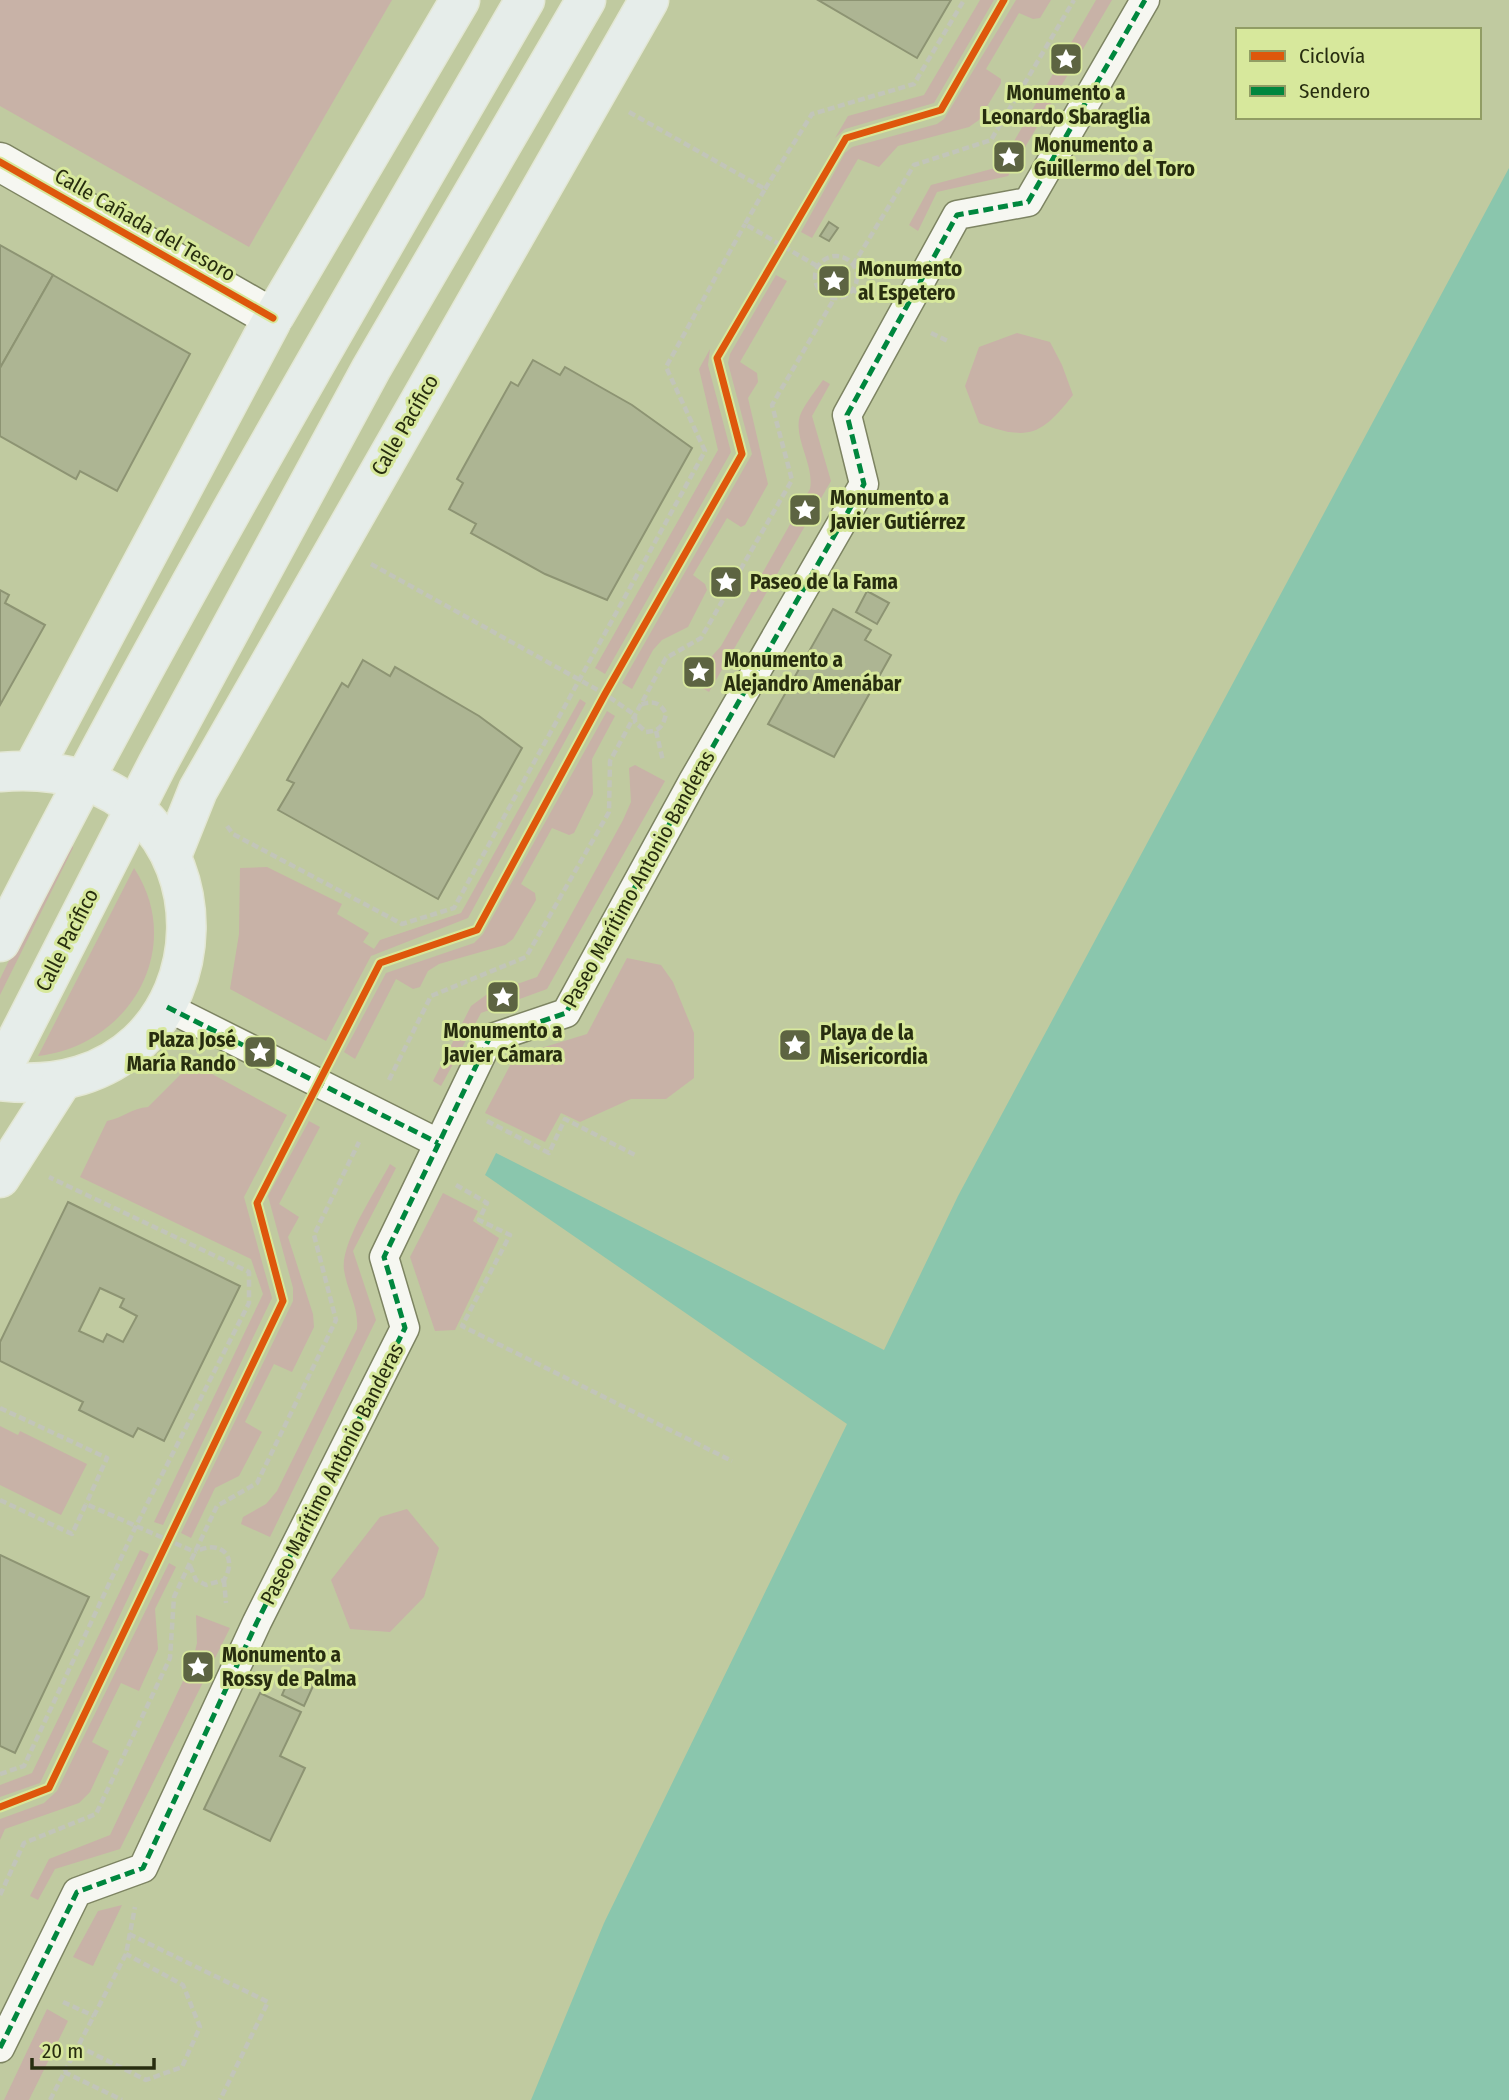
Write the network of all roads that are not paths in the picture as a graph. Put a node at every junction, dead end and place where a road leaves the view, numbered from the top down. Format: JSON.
{"nodes":[{"id":1,"x":460,"y":0,"type":"edge"},
{"id":2,"x":525,"y":0,"type":"edge"},
{"id":3,"x":586,"y":0,"type":"edge"},
{"id":4,"x":649,"y":0,"type":"edge"},
{"id":5,"x":1145,"y":0,"type":"edge"},
{"id":6,"x":0,"y":162,"type":"edge"},
{"id":7,"x":273,"y":318,"type":"junction"},
{"id":8,"x":16,"y":770,"type":"edge"},
{"id":9,"x":83,"y":779,"type":"junction"},
{"id":10,"x":134,"y":807,"type":"junction"},
{"id":11,"x":172,"y":855,"type":"junction"},
{"id":12,"x":0,"y":942,"type":"edge"},
{"id":13,"x":167,"y":1007,"type":"junction"},
{"id":14,"x":0,"y":1073,"type":"edge"},
{"id":15,"x":0,"y":1081,"type":"edge"},
{"id":16,"x":62,"y":1081,"type":"junction"},
{"id":17,"x":438,"y":1143,"type":"junction"},
{"id":18,"x":5,"y":1168,"type":"edge"},
{"id":19,"x":0,"y":2048,"type":"edge"}],
"edges":[{"from":1,"to":7,"type":"main road"},
{"from":2,"to":9,"type":"main road"},
{"from":3,"to":10,"type":"main road","name":"Calle Pacífico"},
{"from":4,"to":11,"type":"main road","name":"Calle Pacífico"},
{"from":5,"to":17,"type":"street","name":"Paseo Marítimo Antonio Banderas"},
{"from":6,"to":7,"type":"street","name":"Calle Cañada del Tesoro"},
{"from":7,"to":8,"type":"main road"},
{"from":8,"to":9,"type":"main road"},
{"from":9,"to":10,"type":"main road"},
{"from":9,"to":12,"type":"main road"},
{"from":10,"to":11,"type":"main road"},
{"from":10,"to":14,"type":"main road","name":"Calle Pacífico"},
{"from":11,"to":13,"type":"main road"},
{"from":13,"to":16,"type":"main road"},
{"from":13,"to":17,"type":"street"},
{"from":15,"to":16,"type":"main road"},
{"from":16,"to":18,"type":"main road"},
{"from":17,"to":19,"type":"street","name":"Paseo Marítimo Antonio Banderas"}]}
